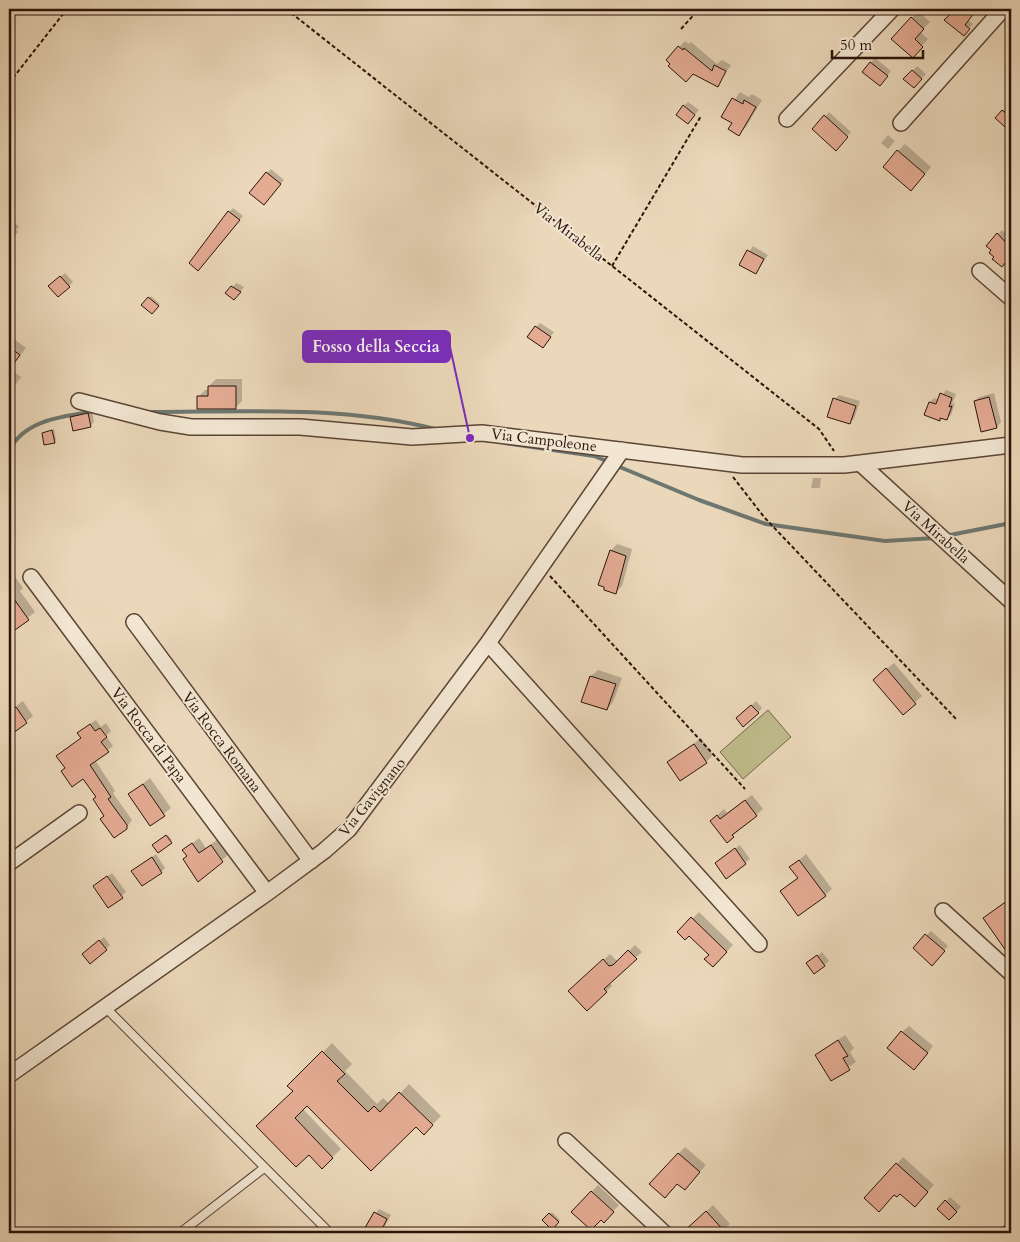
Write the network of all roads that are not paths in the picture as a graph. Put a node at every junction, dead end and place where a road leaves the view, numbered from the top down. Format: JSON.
{"nodes":[{"id":1,"x":892,"y":9,"type":"edge"},
{"id":2,"x":1003,"y":9,"type":"edge"},
{"id":3,"x":788,"y":119,"type":"dead end"},
{"id":4,"x":901,"y":123,"type":"dead end"},
{"id":5,"x":980,"y":271,"type":"dead end"},
{"id":6,"x":1011,"y":298,"type":"edge"},
{"id":7,"x":79,"y":401,"type":"dead end"},
{"id":8,"x":1011,"y":445,"type":"edge"},
{"id":9,"x":622,"y":450,"type":"junction"},
{"id":10,"x":860,"y":463,"type":"junction"},
{"id":11,"x":31,"y":577,"type":"dead end"},
{"id":12,"x":1011,"y":601,"type":"edge"},
{"id":13,"x":134,"y":622,"type":"dead end"},
{"id":14,"x":488,"y":643,"type":"junction"},
{"id":15,"x":79,"y":813,"type":"dead end"},
{"id":16,"x":311,"y":861,"type":"junction"},
{"id":17,"x":9,"y":863,"type":"edge"},
{"id":18,"x":267,"y":893,"type":"junction"},
{"id":19,"x":943,"y":911,"type":"dead end"},
{"id":20,"x":759,"y":944,"type":"dead end"},
{"id":21,"x":1011,"y":973,"type":"edge"},
{"id":22,"x":105,"y":1007,"type":"junction"},
{"id":23,"x":12,"y":1067,"type":"edge"},
{"id":24,"x":566,"y":1141,"type":"dead end"},
{"id":25,"x":264,"y":1168,"type":"junction"},
{"id":26,"x":180,"y":1233,"type":"edge"},
{"id":27,"x":330,"y":1233,"type":"edge"},
{"id":28,"x":664,"y":1233,"type":"edge"}],
"edges":[{"from":1,"to":3,"type":"street"},
{"from":2,"to":4,"type":"street"},
{"from":5,"to":6,"type":"street"},
{"from":7,"to":9,"type":"street","name":"Via Campoleone"},
{"from":8,"to":10,"type":"street","name":"Via Campoleone"},
{"from":9,"to":10,"type":"street","name":"Via Campoleone"},
{"from":9,"to":14,"type":"street","name":"Via Gavignano"},
{"from":10,"to":12,"type":"street","name":"Via Mirabella"},
{"from":11,"to":18,"type":"street","name":"Via Rocca di Papa"},
{"from":13,"to":16,"type":"street","name":"Via Rocca Romana"},
{"from":14,"to":16,"type":"street","name":"Via Gavignano"},
{"from":14,"to":20,"type":"street"},
{"from":15,"to":17,"type":"street"},
{"from":16,"to":18,"type":"street","name":"Via Gavignano"},
{"from":18,"to":22,"type":"street","name":"Via Gavignano"},
{"from":19,"to":21,"type":"street"},
{"from":22,"to":23,"type":"street","name":"Via Gavignano"},
{"from":22,"to":25,"type":"lane"},
{"from":24,"to":28,"type":"street"},
{"from":25,"to":26,"type":"lane"},
{"from":25,"to":27,"type":"lane"}]}
